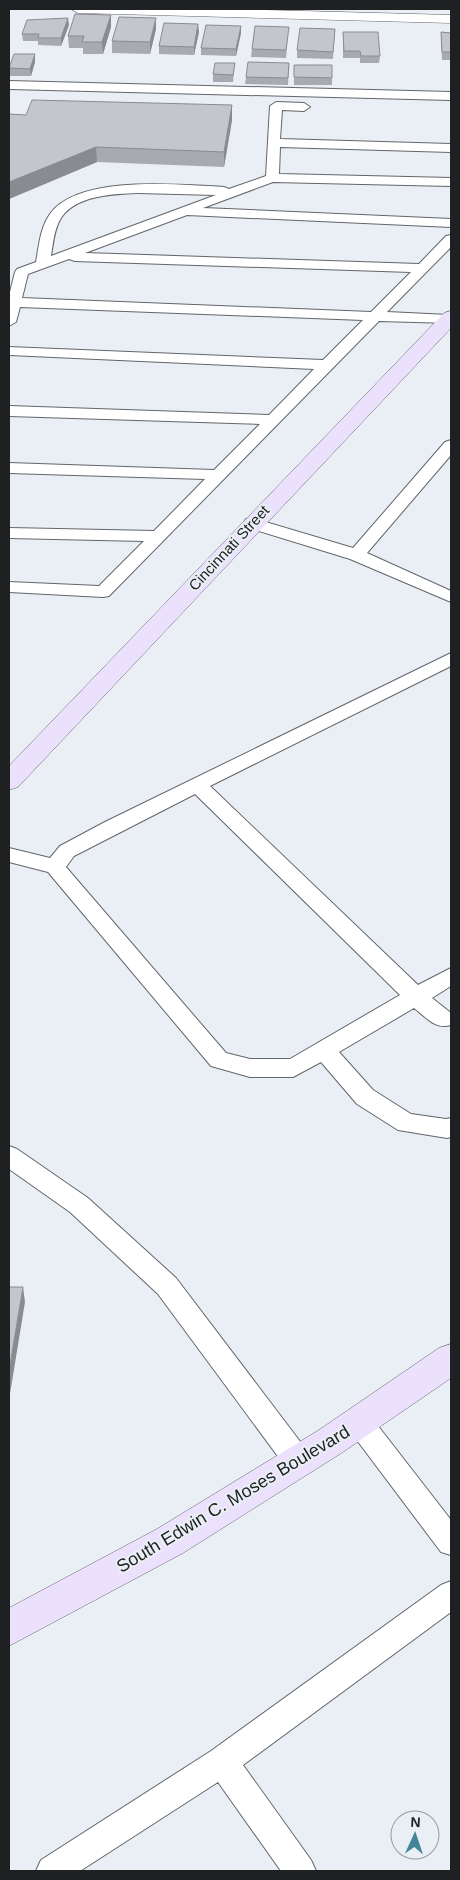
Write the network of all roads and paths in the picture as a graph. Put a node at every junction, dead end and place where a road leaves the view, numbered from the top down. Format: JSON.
{"nodes":[{"id":1,"x":78,"y":9,"type":"edge"},
{"id":2,"x":392,"y":13,"type":"edge"},
{"id":3,"x":451,"y":18,"type":"edge"},
{"id":4,"x":9,"y":85,"type":"edge"},
{"id":5,"x":451,"y":96,"type":"edge"},
{"id":6,"x":315,"y":107,"type":"dead end"},
{"id":7,"x":274,"y":143,"type":"junction"},
{"id":8,"x":451,"y":148,"type":"edge"},
{"id":9,"x":272,"y":178,"type":"junction"},
{"id":10,"x":451,"y":182,"type":"edge"},
{"id":11,"x":234,"y":192,"type":"junction"},
{"id":12,"x":182,"y":212,"type":"junction"},
{"id":13,"x":451,"y":223,"type":"edge"},
{"id":14,"x":451,"y":239,"type":"edge"},
{"id":15,"x":64,"y":256,"type":"junction"},
{"id":16,"x":42,"y":265,"type":"junction"},
{"id":17,"x":423,"y":268,"type":"junction"},
{"id":18,"x":14,"y":302,"type":"junction"},
{"id":19,"x":376,"y":316,"type":"junction"},
{"id":20,"x":450,"y":318,"type":"edge"},
{"id":21,"x":9,"y":322,"type":"edge"},
{"id":22,"x":9,"y":351,"type":"edge"},
{"id":23,"x":328,"y":365,"type":"junction"},
{"id":24,"x":9,"y":411,"type":"edge"},
{"id":25,"x":273,"y":420,"type":"junction"},
{"id":26,"x":451,"y":445,"type":"edge"},
{"id":27,"x":9,"y":468,"type":"edge"},
{"id":28,"x":218,"y":476,"type":"junction"},
{"id":29,"x":252,"y":523,"type":"junction"},
{"id":30,"x":9,"y":533,"type":"edge"},
{"id":31,"x":157,"y":536,"type":"junction"},
{"id":32,"x":356,"y":554,"type":"junction"},
{"id":33,"x":9,"y":587,"type":"edge"},
{"id":34,"x":451,"y":597,"type":"edge"},
{"id":35,"x":451,"y":660,"type":"edge"},
{"id":36,"x":9,"y":781,"type":"edge"},
{"id":37,"x":197,"y":785,"type":"junction"},
{"id":38,"x":9,"y":855,"type":"edge"},
{"id":39,"x":55,"y":867,"type":"junction"},
{"id":40,"x":451,"y":976,"type":"edge"},
{"id":41,"x":416,"y":997,"type":"junction"},
{"id":42,"x":443,"y":1019,"type":"dead end"},
{"id":43,"x":324,"y":1050,"type":"junction"},
{"id":44,"x":451,"y":1126,"type":"edge"},
{"id":45,"x":9,"y":1156,"type":"edge"},
{"id":46,"x":451,"y":1360,"type":"edge"},
{"id":47,"x":359,"y":1422,"type":"junction"},
{"id":48,"x":298,"y":1462,"type":"junction"},
{"id":49,"x":451,"y":1542,"type":"edge"},
{"id":50,"x":451,"y":1595,"type":"edge"},
{"id":51,"x":9,"y":1628,"type":"edge"},
{"id":52,"x":222,"y":1762,"type":"junction"},
{"id":53,"x":61,"y":1869,"type":"edge"},
{"id":54,"x":300,"y":1871,"type":"edge"}],
"edges":[{"from":1,"to":2,"type":"street"},
{"from":2,"to":3,"type":"street"},
{"from":4,"to":5,"type":"lane"},
{"from":6,"to":7,"type":"lane"},
{"from":7,"to":8,"type":"lane"},
{"from":7,"to":9,"type":"lane"},
{"from":9,"to":10,"type":"lane"},
{"from":9,"to":11,"type":"lane"},
{"from":11,"to":12,"type":"lane"},
{"from":11,"to":16,"type":"lane"},
{"from":12,"to":13,"type":"lane"},
{"from":12,"to":15,"type":"lane"},
{"from":14,"to":17,"type":"lane"},
{"from":15,"to":16,"type":"lane"},
{"from":15,"to":17,"type":"lane"},
{"from":16,"to":18,"type":"lane"},
{"from":17,"to":19,"type":"lane"},
{"from":18,"to":19,"type":"lane"},
{"from":18,"to":21,"type":"lane"},
{"from":19,"to":20,"type":"lane"},
{"from":19,"to":23,"type":"lane"},
{"from":20,"to":29,"type":"street","name":"Cincinnati Street"},
{"from":22,"to":23,"type":"lane"},
{"from":23,"to":25,"type":"lane"},
{"from":24,"to":25,"type":"lane"},
{"from":25,"to":28,"type":"lane"},
{"from":26,"to":32,"type":"lane"},
{"from":27,"to":28,"type":"lane"},
{"from":28,"to":31,"type":"lane"},
{"from":29,"to":32,"type":"lane"},
{"from":29,"to":36,"type":"street","name":"Cincinnati Street"},
{"from":30,"to":31,"type":"lane"},
{"from":31,"to":33,"type":"lane"},
{"from":32,"to":34,"type":"lane"},
{"from":35,"to":37,"type":"lane"},
{"from":37,"to":39,"type":"lane"},
{"from":37,"to":41,"type":"lane"},
{"from":38,"to":39,"type":"lane"},
{"from":39,"to":43,"type":"lane"},
{"from":40,"to":41,"type":"lane"},
{"from":41,"to":42,"type":"lane"},
{"from":41,"to":43,"type":"lane"},
{"from":43,"to":44,"type":"lane"},
{"from":45,"to":48,"type":"lane"},
{"from":46,"to":47,"type":"street","name":"South Edwin C. Moses Boulevard"},
{"from":47,"to":48,"type":"street","name":"South Edwin C. Moses Boulevard"},
{"from":47,"to":49,"type":"lane"},
{"from":48,"to":51,"type":"street","name":"South Edwin C. Moses Boulevard"},
{"from":50,"to":52,"type":"lane"},
{"from":52,"to":53,"type":"lane"},
{"from":52,"to":54,"type":"lane"}]}
